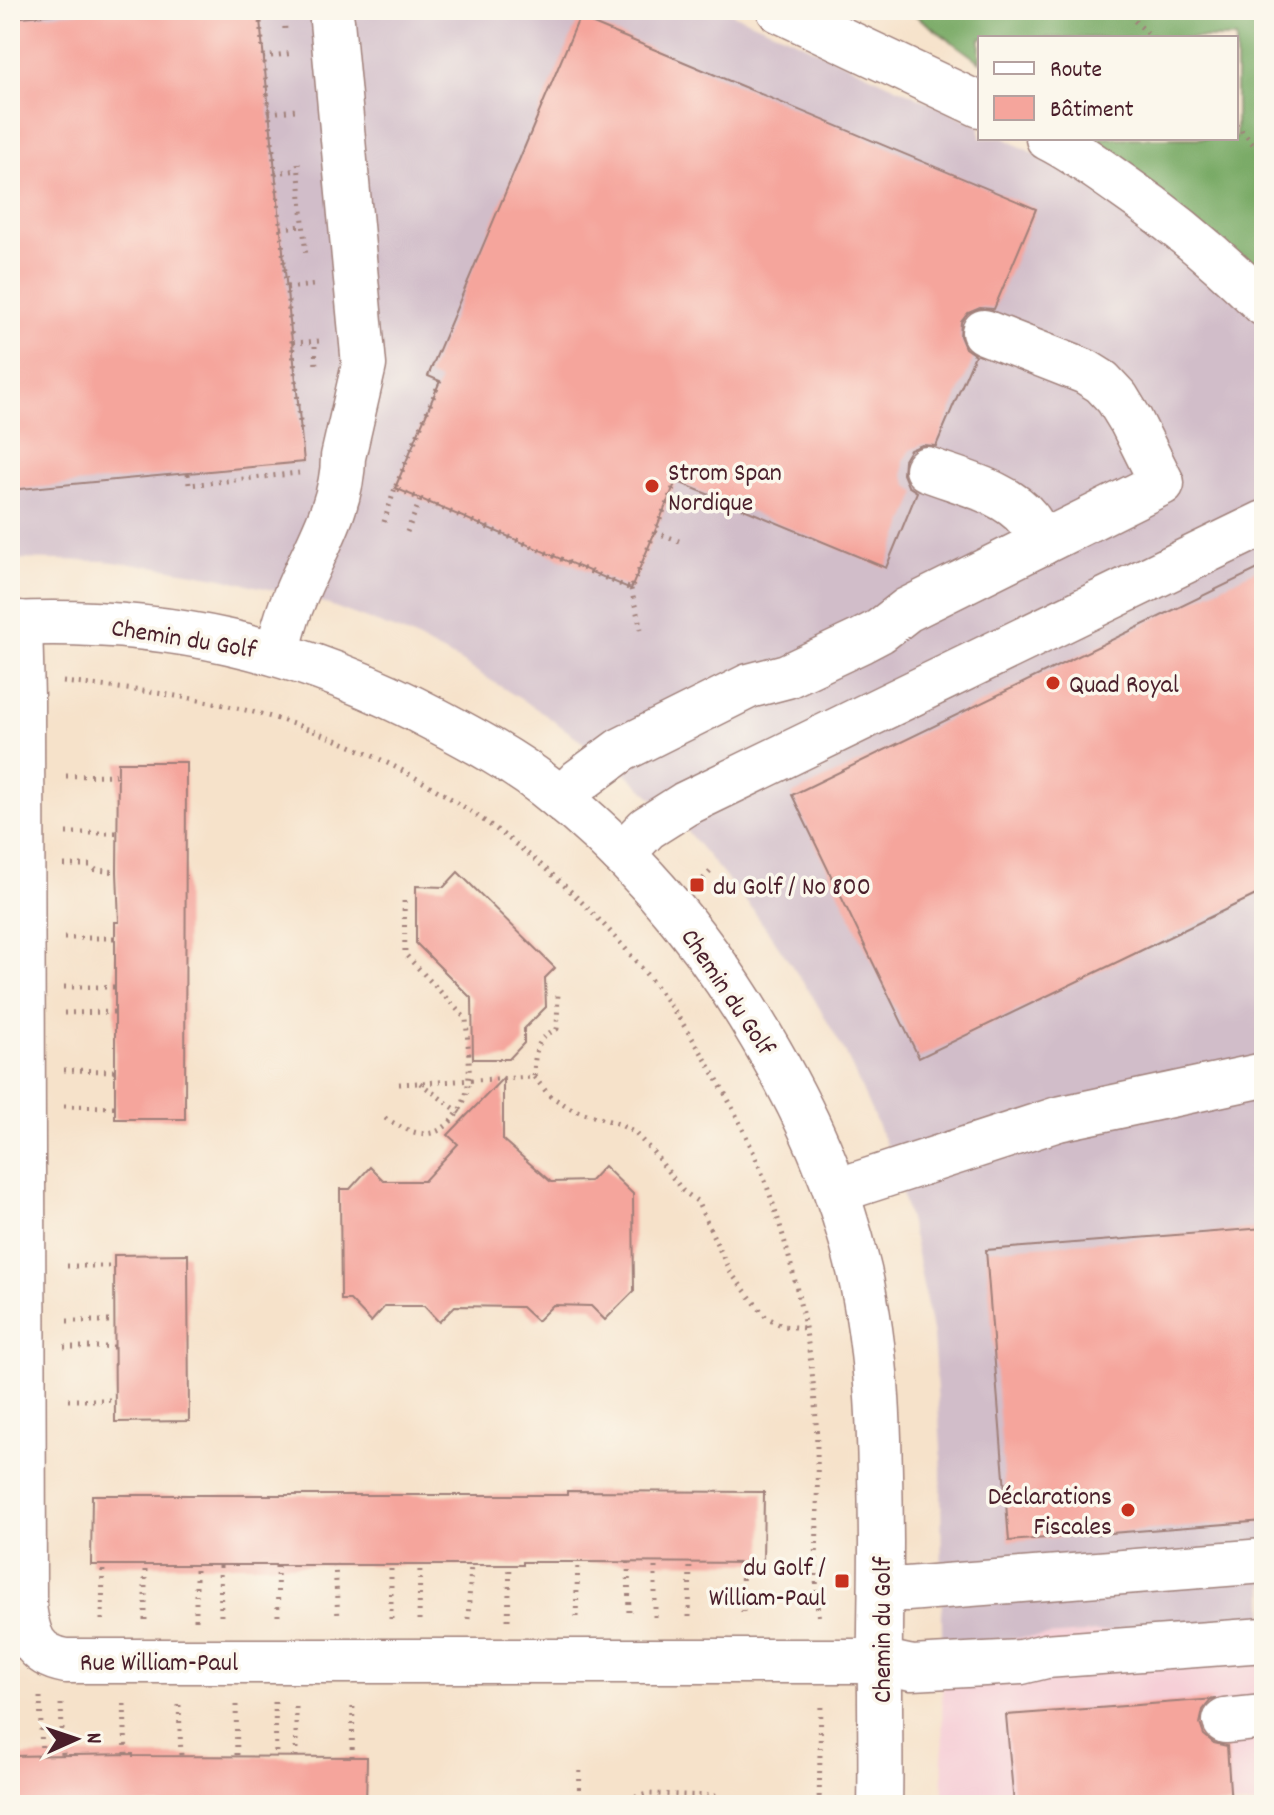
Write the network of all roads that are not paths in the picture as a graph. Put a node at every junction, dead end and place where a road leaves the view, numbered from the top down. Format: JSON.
{"nodes":[{"id":1,"x":779,"y":10,"type":"edge"},
{"id":2,"x":332,"y":21,"type":"dead end"},
{"id":3,"x":978,"y":104,"type":"edge"},
{"id":4,"x":1051,"y":140,"type":"edge"},
{"id":5,"x":1264,"y":304,"type":"edge"},
{"id":6,"x":984,"y":332,"type":"dead end"},
{"id":7,"x":927,"y":469,"type":"dead end"},
{"id":8,"x":1264,"y":523,"type":"edge"},
{"id":9,"x":1042,"y":543,"type":"junction"},
{"id":10,"x":15,"y":624,"type":"edge"},
{"id":11,"x":277,"y":653,"type":"junction"},
{"id":12,"x":561,"y":799,"type":"junction"},
{"id":13,"x":622,"y":854,"type":"junction"},
{"id":14,"x":1264,"y":1075,"type":"edge"},
{"id":15,"x":17,"y":1185,"type":"edge"},
{"id":16,"x":836,"y":1191,"type":"junction"},
{"id":17,"x":1264,"y":1561,"type":"edge"},
{"id":18,"x":881,"y":1589,"type":"junction"},
{"id":19,"x":1264,"y":1640,"type":"edge"},
{"id":20,"x":880,"y":1661,"type":"junction"},
{"id":21,"x":880,"y":1805,"type":"edge"}],
"edges":[{"from":1,"to":3,"type":"street"},
{"from":2,"to":11,"type":"street"},
{"from":4,"to":5,"type":"street"},
{"from":6,"to":9,"type":"street"},
{"from":7,"to":9,"type":"street"},
{"from":8,"to":13,"type":"street"},
{"from":9,"to":12,"type":"street"},
{"from":10,"to":11,"type":"street","name":"Chemin du Golf"},
{"from":10,"to":15,"type":"street","name":"Rue William-Paul"},
{"from":11,"to":12,"type":"street","name":"Chemin du Golf"},
{"from":12,"to":13,"type":"street","name":"Chemin du Golf"},
{"from":13,"to":16,"type":"street","name":"Chemin du Golf"},
{"from":14,"to":16,"type":"street"},
{"from":15,"to":20,"type":"street","name":"Rue William-Paul"},
{"from":16,"to":18,"type":"street","name":"Chemin du Golf"},
{"from":17,"to":18,"type":"street"},
{"from":18,"to":20,"type":"street","name":"Chemin du Golf"},
{"from":19,"to":20,"type":"street"},
{"from":20,"to":21,"type":"street","name":"Chemin du Golf"}]}
